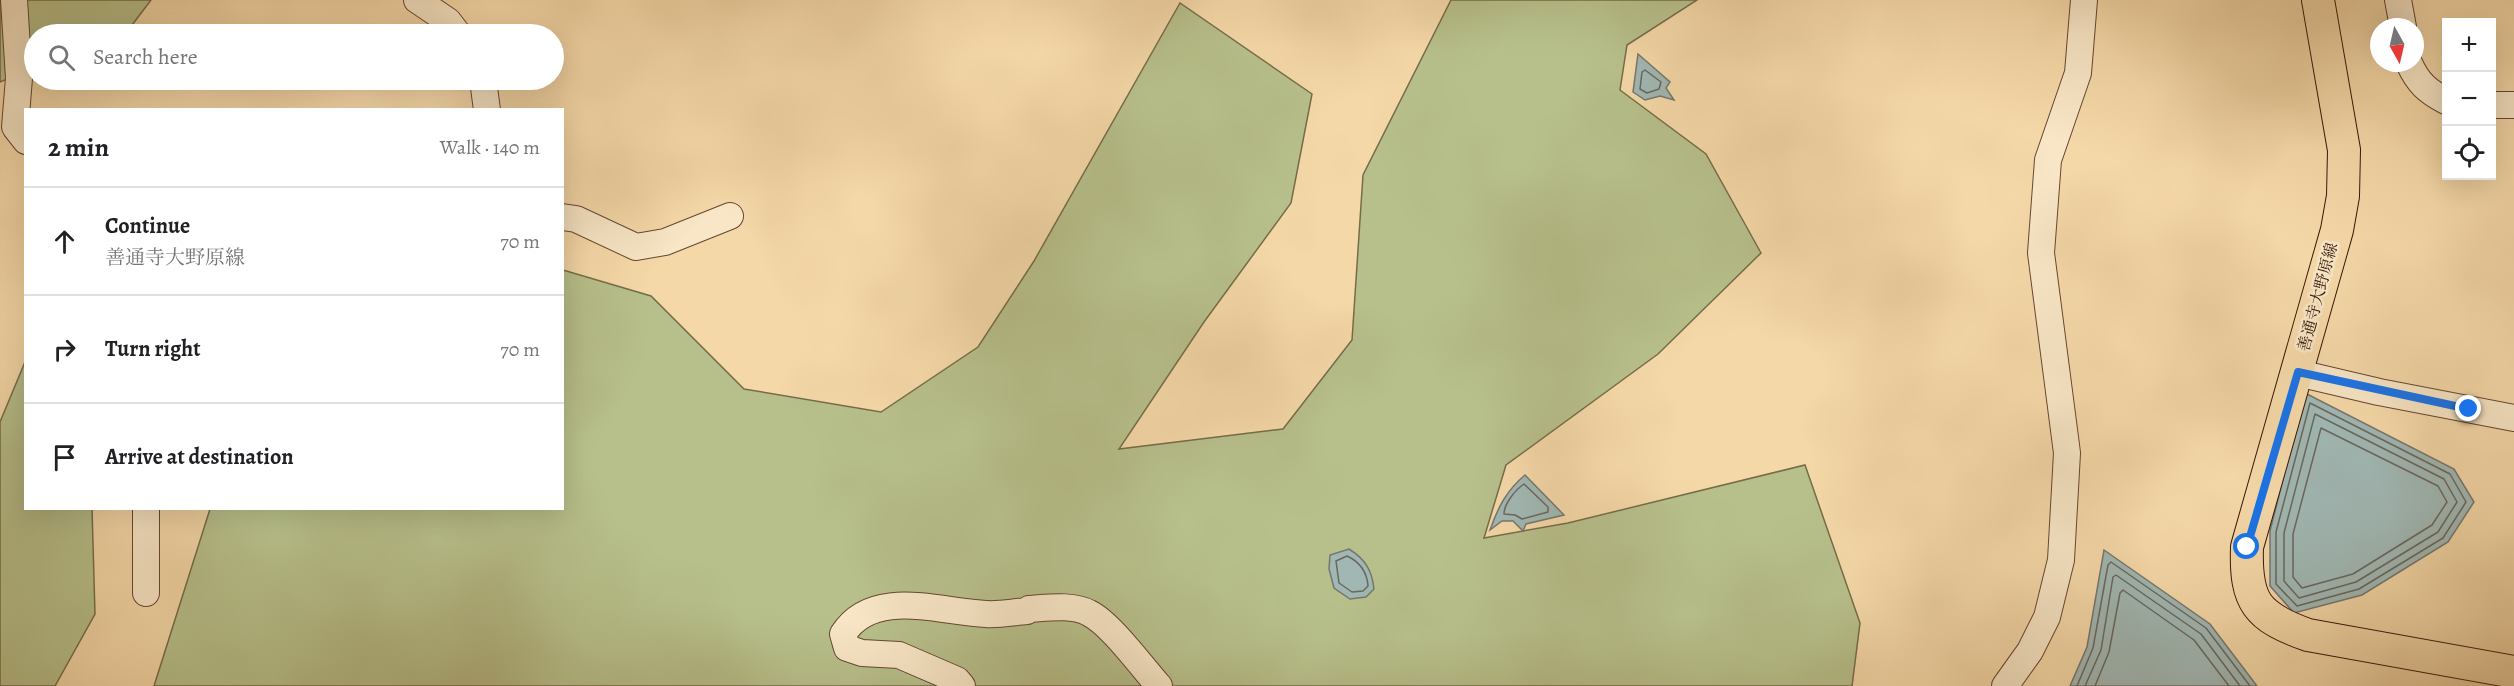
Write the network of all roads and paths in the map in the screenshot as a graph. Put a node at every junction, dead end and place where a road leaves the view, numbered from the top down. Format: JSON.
{"nodes":[{"id":1,"x":14,"y":0,"type":"edge"},
{"id":2,"x":417,"y":0,"type":"edge"},
{"id":3,"x":2084,"y":0,"type":"edge"},
{"id":4,"x":2318,"y":0,"type":"edge"},
{"id":5,"x":2398,"y":0,"type":"edge"},
{"id":6,"x":2401,"y":18,"type":"edge"},
{"id":7,"x":450,"y":24,"type":"edge"},
{"id":8,"x":2413,"y":72,"type":"edge"},
{"id":9,"x":484,"y":90,"type":"edge"},
{"id":10,"x":2442,"y":99,"type":"edge"},
{"id":11,"x":2496,"y":105,"type":"edge"},
{"id":12,"x":2514,"y":105,"type":"edge"},
{"id":13,"x":487,"y":108,"type":"edge"},
{"id":14,"x":24,"y":138,"type":"edge"},
{"id":15,"x":730,"y":216,"type":"dead end"},
{"id":16,"x":564,"y":217,"type":"edge"},
{"id":17,"x":2298,"y":372,"type":"junction"},
{"id":18,"x":2514,"y":418,"type":"edge"},
{"id":19,"x":146,"y":510,"type":"edge"},
{"id":20,"x":146,"y":593,"type":"dead end"},
{"id":21,"x":2514,"y":672,"type":"edge"},
{"id":22,"x":962,"y":686,"type":"edge"},
{"id":23,"x":1159,"y":686,"type":"edge"},
{"id":24,"x":2004,"y":686,"type":"edge"}],
"edges":[{"from":1,"to":14,"type":"street"},
{"from":2,"to":7,"type":"street"},
{"from":3,"to":24,"type":"street"},
{"from":4,"to":17,"type":"main road","name":"善通寺大野原線"},
{"from":5,"to":6,"type":"street"},
{"from":8,"to":10,"type":"street"},
{"from":9,"to":13,"type":"street"},
{"from":11,"to":12,"type":"street"},
{"from":15,"to":16,"type":"street"},
{"from":17,"to":18,"type":"street"},
{"from":17,"to":21,"type":"main road","name":"善通寺大野原線"},
{"from":19,"to":20,"type":"street"},
{"from":22,"to":23,"type":"street"}]}
